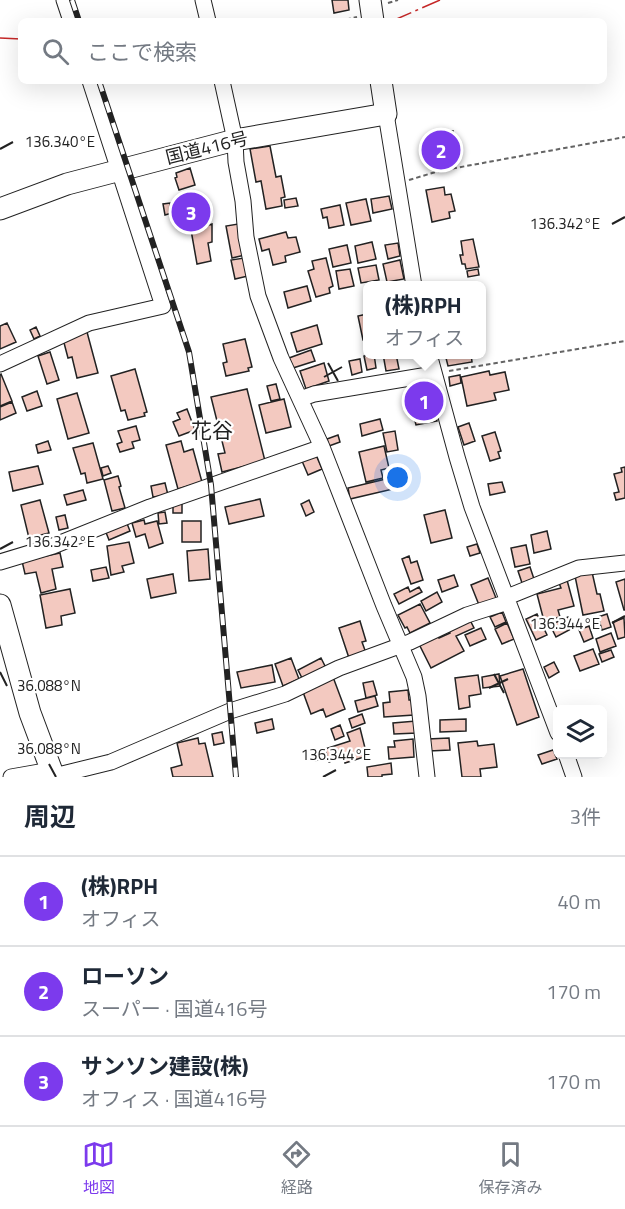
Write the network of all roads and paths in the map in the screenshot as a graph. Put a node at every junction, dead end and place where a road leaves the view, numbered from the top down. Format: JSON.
{"nodes":[{"id":1,"x":63,"y":0,"type":"edge"},
{"id":2,"x":203,"y":0,"type":"edge"},
{"id":3,"x":370,"y":0,"type":"edge"},
{"id":4,"x":69,"y":18,"type":"edge"},
{"id":5,"x":207,"y":18,"type":"edge"},
{"id":6,"x":373,"y":18,"type":"edge"},
{"id":7,"x":91,"y":84,"type":"edge"},
{"id":8,"x":223,"y":84,"type":"edge"},
{"id":9,"x":381,"y":84,"type":"edge"},
{"id":10,"x":386,"y":114,"type":"junction"},
{"id":11,"x":625,"y":138,"type":"edge"},
{"id":12,"x":235,"y":140,"type":"junction"},
{"id":13,"x":119,"y":171,"type":"junction"},
{"id":14,"x":398,"y":183,"type":"junction"},
{"id":15,"x":0,"y":209,"type":"edge"},
{"id":16,"x":413,"y":281,"type":"edge"},
{"id":17,"x":625,"y":341,"type":"edge"},
{"id":18,"x":430,"y":359,"type":"edge"},
{"id":19,"x":0,"y":364,"type":"edge"},
{"id":20,"x":434,"y":374,"type":"junction"},
{"id":21,"x":300,"y":399,"type":"junction"},
{"id":22,"x":322,"y":447,"type":"junction"},
{"id":23,"x":0,"y":562,"type":"edge"},
{"id":24,"x":625,"y":563,"type":"edge"},
{"id":25,"x":507,"y":600,"type":"junction"},
{"id":26,"x":0,"y":605,"type":"edge"},
{"id":27,"x":400,"y":645,"type":"junction"},
{"id":28,"x":553,"y":720,"type":"edge"},
{"id":29,"x":568,"y":759,"type":"edge"},
{"id":30,"x":53,"y":775,"type":"edge"},
{"id":31,"x":10,"y":777,"type":"edge"},
{"id":32,"x":427,"y":777,"type":"edge"},
{"id":33,"x":574,"y":777,"type":"edge"}],
"edges":[{"from":1,"to":4,"type":"street"},
{"from":2,"to":5,"type":"street"},
{"from":3,"to":6,"type":"highway"},
{"from":7,"to":13,"type":"street"},
{"from":8,"to":12,"type":"street"},
{"from":9,"to":10,"type":"highway"},
{"from":10,"to":12,"type":"highway","name":"国道416号"},
{"from":10,"to":14,"type":"street"},
{"from":11,"to":14,"type":"path"},
{"from":12,"to":13,"type":"highway","name":"国道416号"},
{"from":12,"to":21,"type":"street"},
{"from":13,"to":15,"type":"highway","name":"国道416号"},
{"from":13,"to":19,"type":"street"},
{"from":14,"to":16,"type":"street"},
{"from":17,"to":20,"type":"path"},
{"from":18,"to":20,"type":"street"},
{"from":20,"to":21,"type":"street"},
{"from":20,"to":25,"type":"street"},
{"from":21,"to":22,"type":"street"},
{"from":22,"to":23,"type":"street"},
{"from":22,"to":27,"type":"street"},
{"from":24,"to":25,"type":"street"},
{"from":25,"to":27,"type":"street"},
{"from":25,"to":28,"type":"street"},
{"from":26,"to":30,"type":"highway"},
{"from":27,"to":30,"type":"street"},
{"from":27,"to":32,"type":"street"},
{"from":29,"to":33,"type":"street"},
{"from":30,"to":31,"type":"street"}]}
